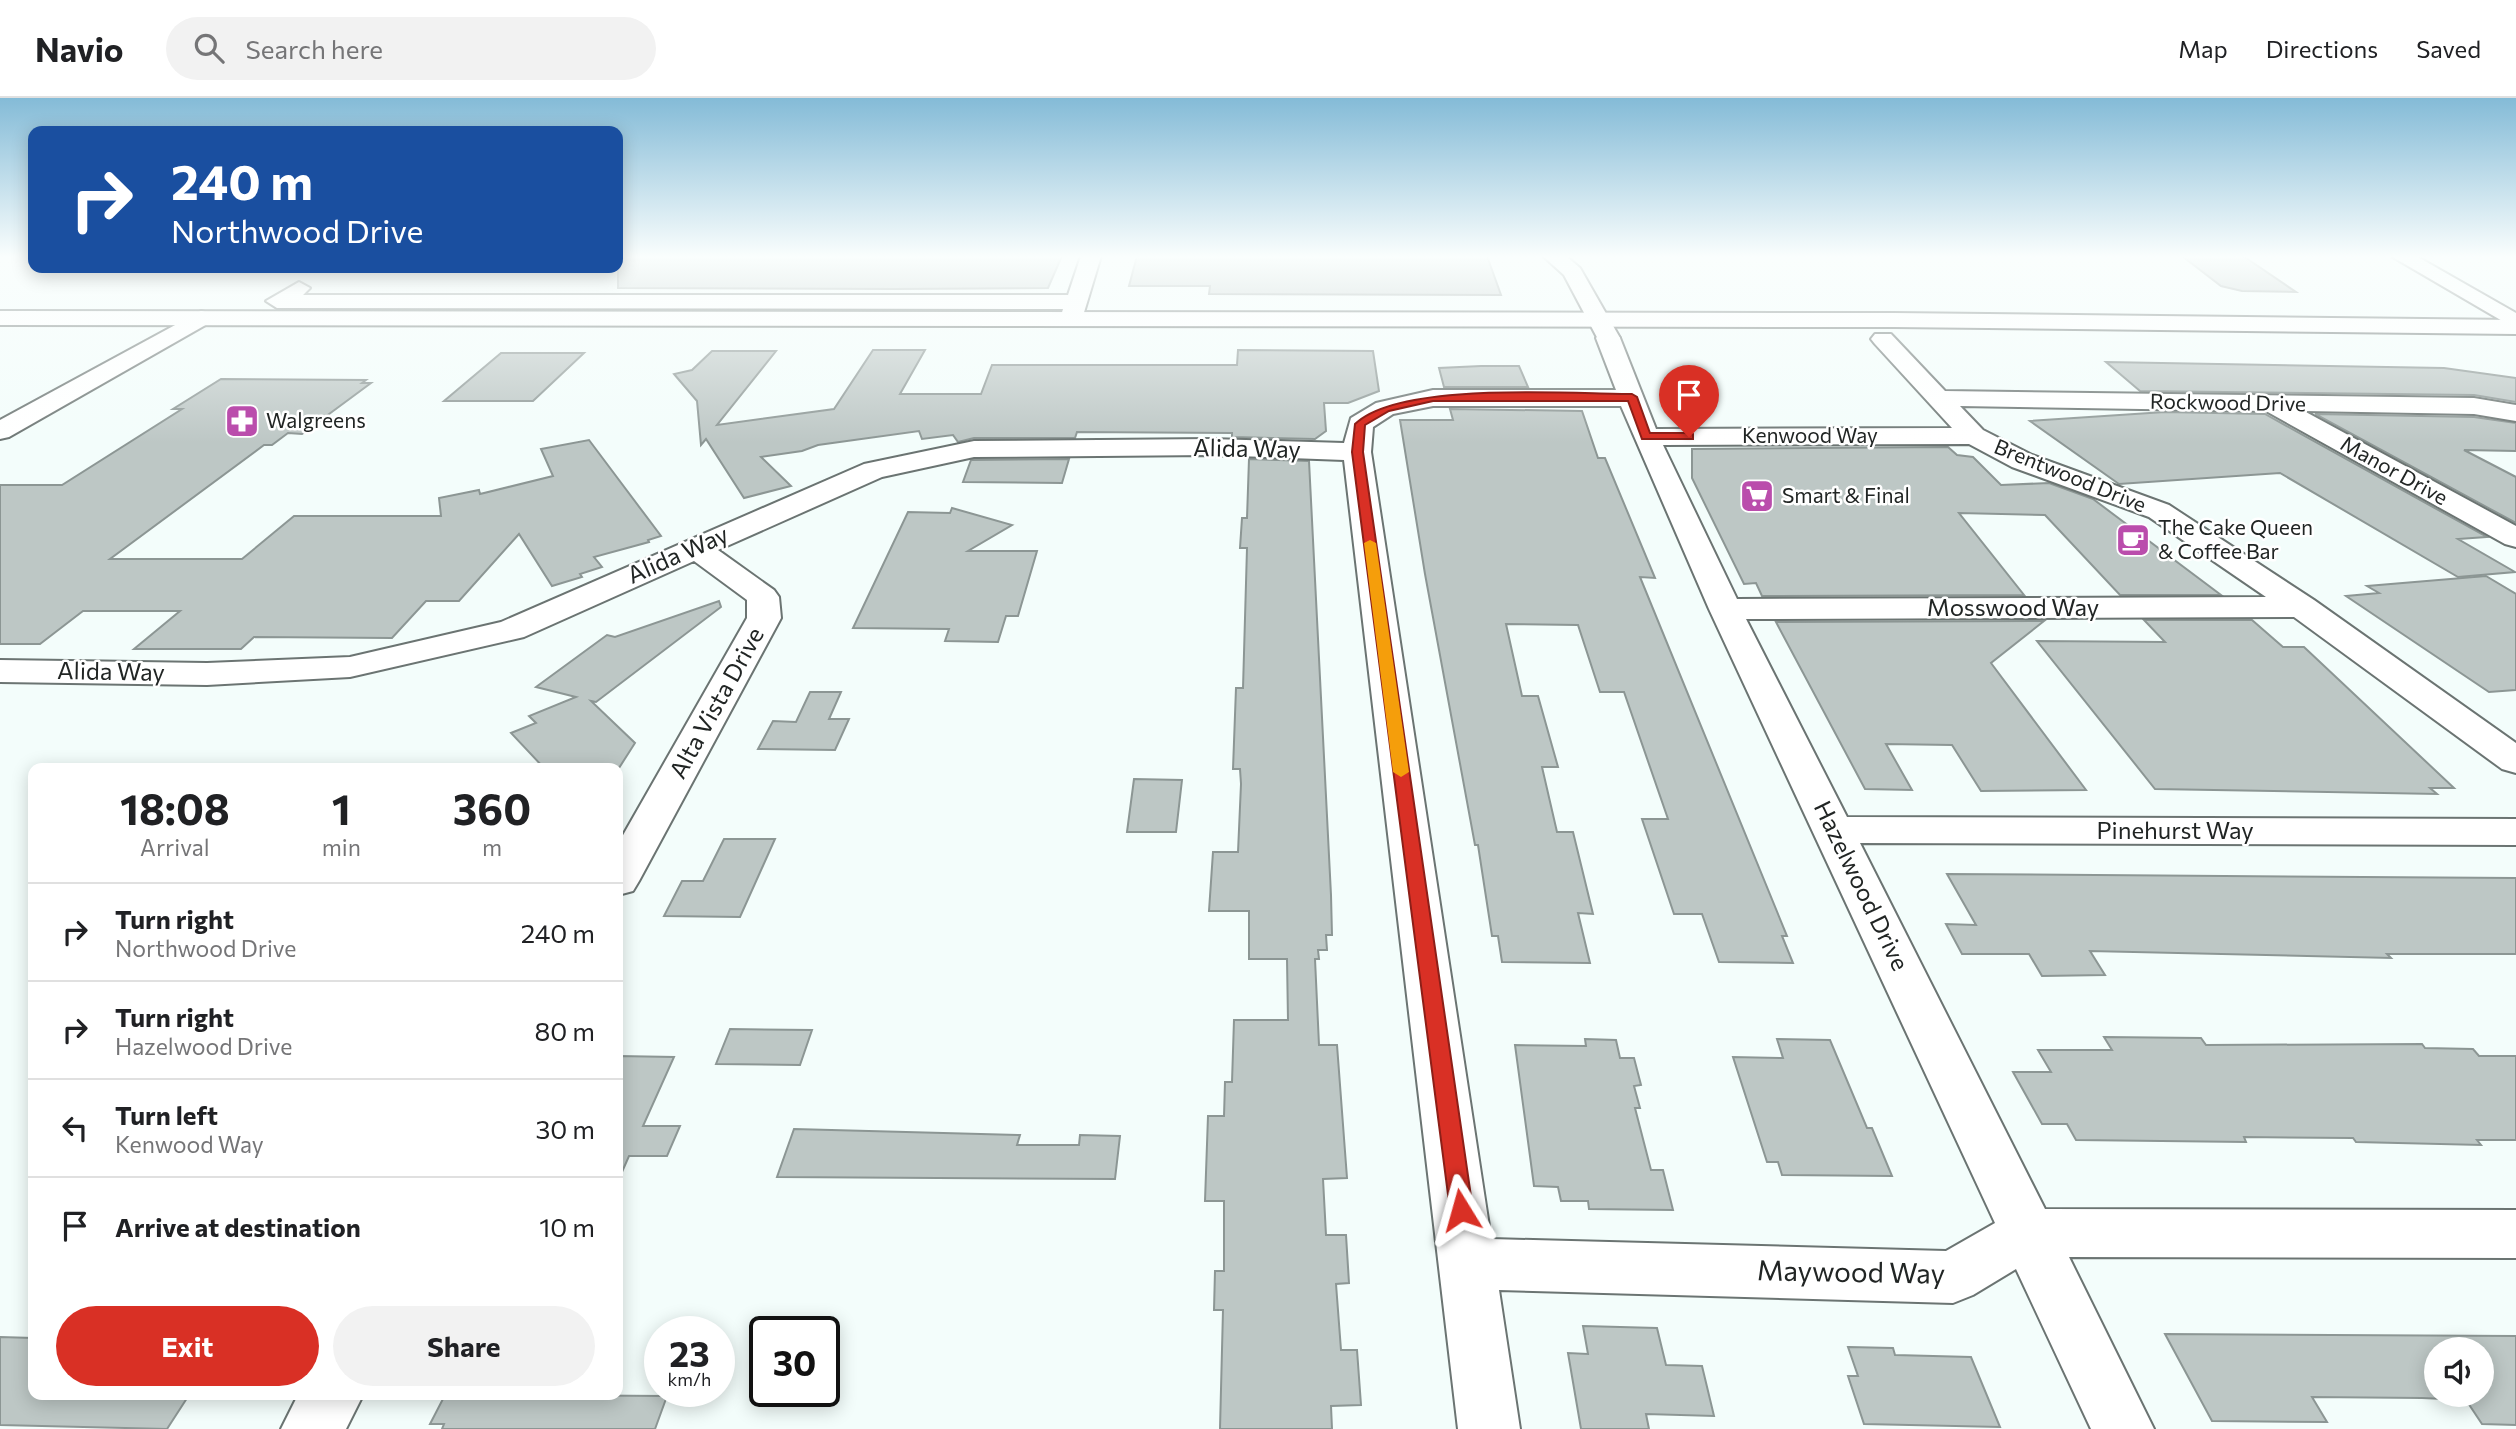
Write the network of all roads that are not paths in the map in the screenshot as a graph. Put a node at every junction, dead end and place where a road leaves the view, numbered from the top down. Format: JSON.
{"nodes":[{"id":1,"x":201,"y":318,"type":"edge"},
{"id":2,"x":1300,"y":318,"type":"edge"},
{"id":3,"x":1598,"y":318,"type":"edge"},
{"id":4,"x":2516,"y":325,"type":"edge"},
{"id":5,"x":1604,"y":329,"type":"junction"},
{"id":6,"x":0,"y":336,"type":"edge"},
{"id":7,"x":169,"y":336,"type":"junction"},
{"id":8,"x":1883,"y":339,"type":"junction"},
{"id":9,"x":2516,"y":346,"type":"edge"},
{"id":10,"x":1939,"y":398,"type":"junction"},
{"id":11,"x":2272,"y":403,"type":"junction"},
{"id":12,"x":2516,"y":413,"type":"edge"},
{"id":13,"x":1639,"y":417,"type":"junction"},
{"id":14,"x":0,"y":431,"type":"edge"},
{"id":15,"x":1974,"y":436,"type":"junction"},
{"id":16,"x":1357,"y":452,"type":"junction"},
{"id":17,"x":2516,"y":538,"type":"edge"},
{"id":18,"x":694,"y":547,"type":"junction"},
{"id":19,"x":2302,"y":607,"type":"junction"},
{"id":20,"x":1725,"y":609,"type":"junction"},
{"id":21,"x":0,"y":671,"type":"edge"},
{"id":22,"x":2516,"y":761,"type":"edge"},
{"id":23,"x":1834,"y":830,"type":"junction"},
{"id":24,"x":2516,"y":832,"type":"edge"},
{"id":25,"x":623,"y":872,"type":"edge"},
{"id":26,"x":2027,"y":1233,"type":"junction"},
{"id":27,"x":2516,"y":1234,"type":"edge"},
{"id":28,"x":1469,"y":1264,"type":"junction"},
{"id":29,"x":329,"y":1400,"type":"edge"},
{"id":30,"x":313,"y":1429,"type":"edge"},
{"id":31,"x":1489,"y":1429,"type":"edge"},
{"id":32,"x":2123,"y":1429,"type":"edge"}],
"edges":[{"from":1,"to":7,"type":"street"},
{"from":2,"to":5,"type":"street"},
{"from":3,"to":5,"type":"street","name":"Hazelwood Drive"},
{"from":4,"to":5,"type":"street"},
{"from":5,"to":7,"type":"street"},
{"from":5,"to":8,"type":"street"},
{"from":5,"to":13,"type":"street","name":"Hazelwood Drive"},
{"from":6,"to":7,"type":"street"},
{"from":7,"to":14,"type":"street"},
{"from":8,"to":9,"type":"street"},
{"from":8,"to":10,"type":"street","name":"Brentwood Drive"},
{"from":10,"to":11,"type":"street","name":"Rockwood Drive"},
{"from":10,"to":15,"type":"street","name":"Brentwood Drive"},
{"from":11,"to":12,"type":"street","name":"Rockwood Drive"},
{"from":11,"to":17,"type":"street","name":"Manor Drive"},
{"from":13,"to":15,"type":"street","name":"Kenwood Way"},
{"from":13,"to":16,"type":"street","name":"Kenwood Way"},
{"from":13,"to":20,"type":"street","name":"Hazelwood Drive"},
{"from":15,"to":19,"type":"street","name":"Brentwood Drive"},
{"from":16,"to":18,"type":"street","name":"Alida Way"},
{"from":16,"to":28,"type":"street"},
{"from":18,"to":21,"type":"street","name":"Alida Way"},
{"from":18,"to":25,"type":"street","name":"Alta Vista Drive"},
{"from":19,"to":20,"type":"street","name":"Mosswood Way"},
{"from":19,"to":22,"type":"street","name":"Brentwood Drive"},
{"from":20,"to":23,"type":"street","name":"Hazelwood Drive"},
{"from":23,"to":24,"type":"street","name":"Pinehurst Way"},
{"from":23,"to":26,"type":"street","name":"Hazelwood Drive"},
{"from":26,"to":27,"type":"street"},
{"from":26,"to":28,"type":"street","name":"Maywood Way"},
{"from":26,"to":32,"type":"street","name":"Hazelwood Drive"},
{"from":28,"to":31,"type":"street"},
{"from":29,"to":30,"type":"street"}]}
